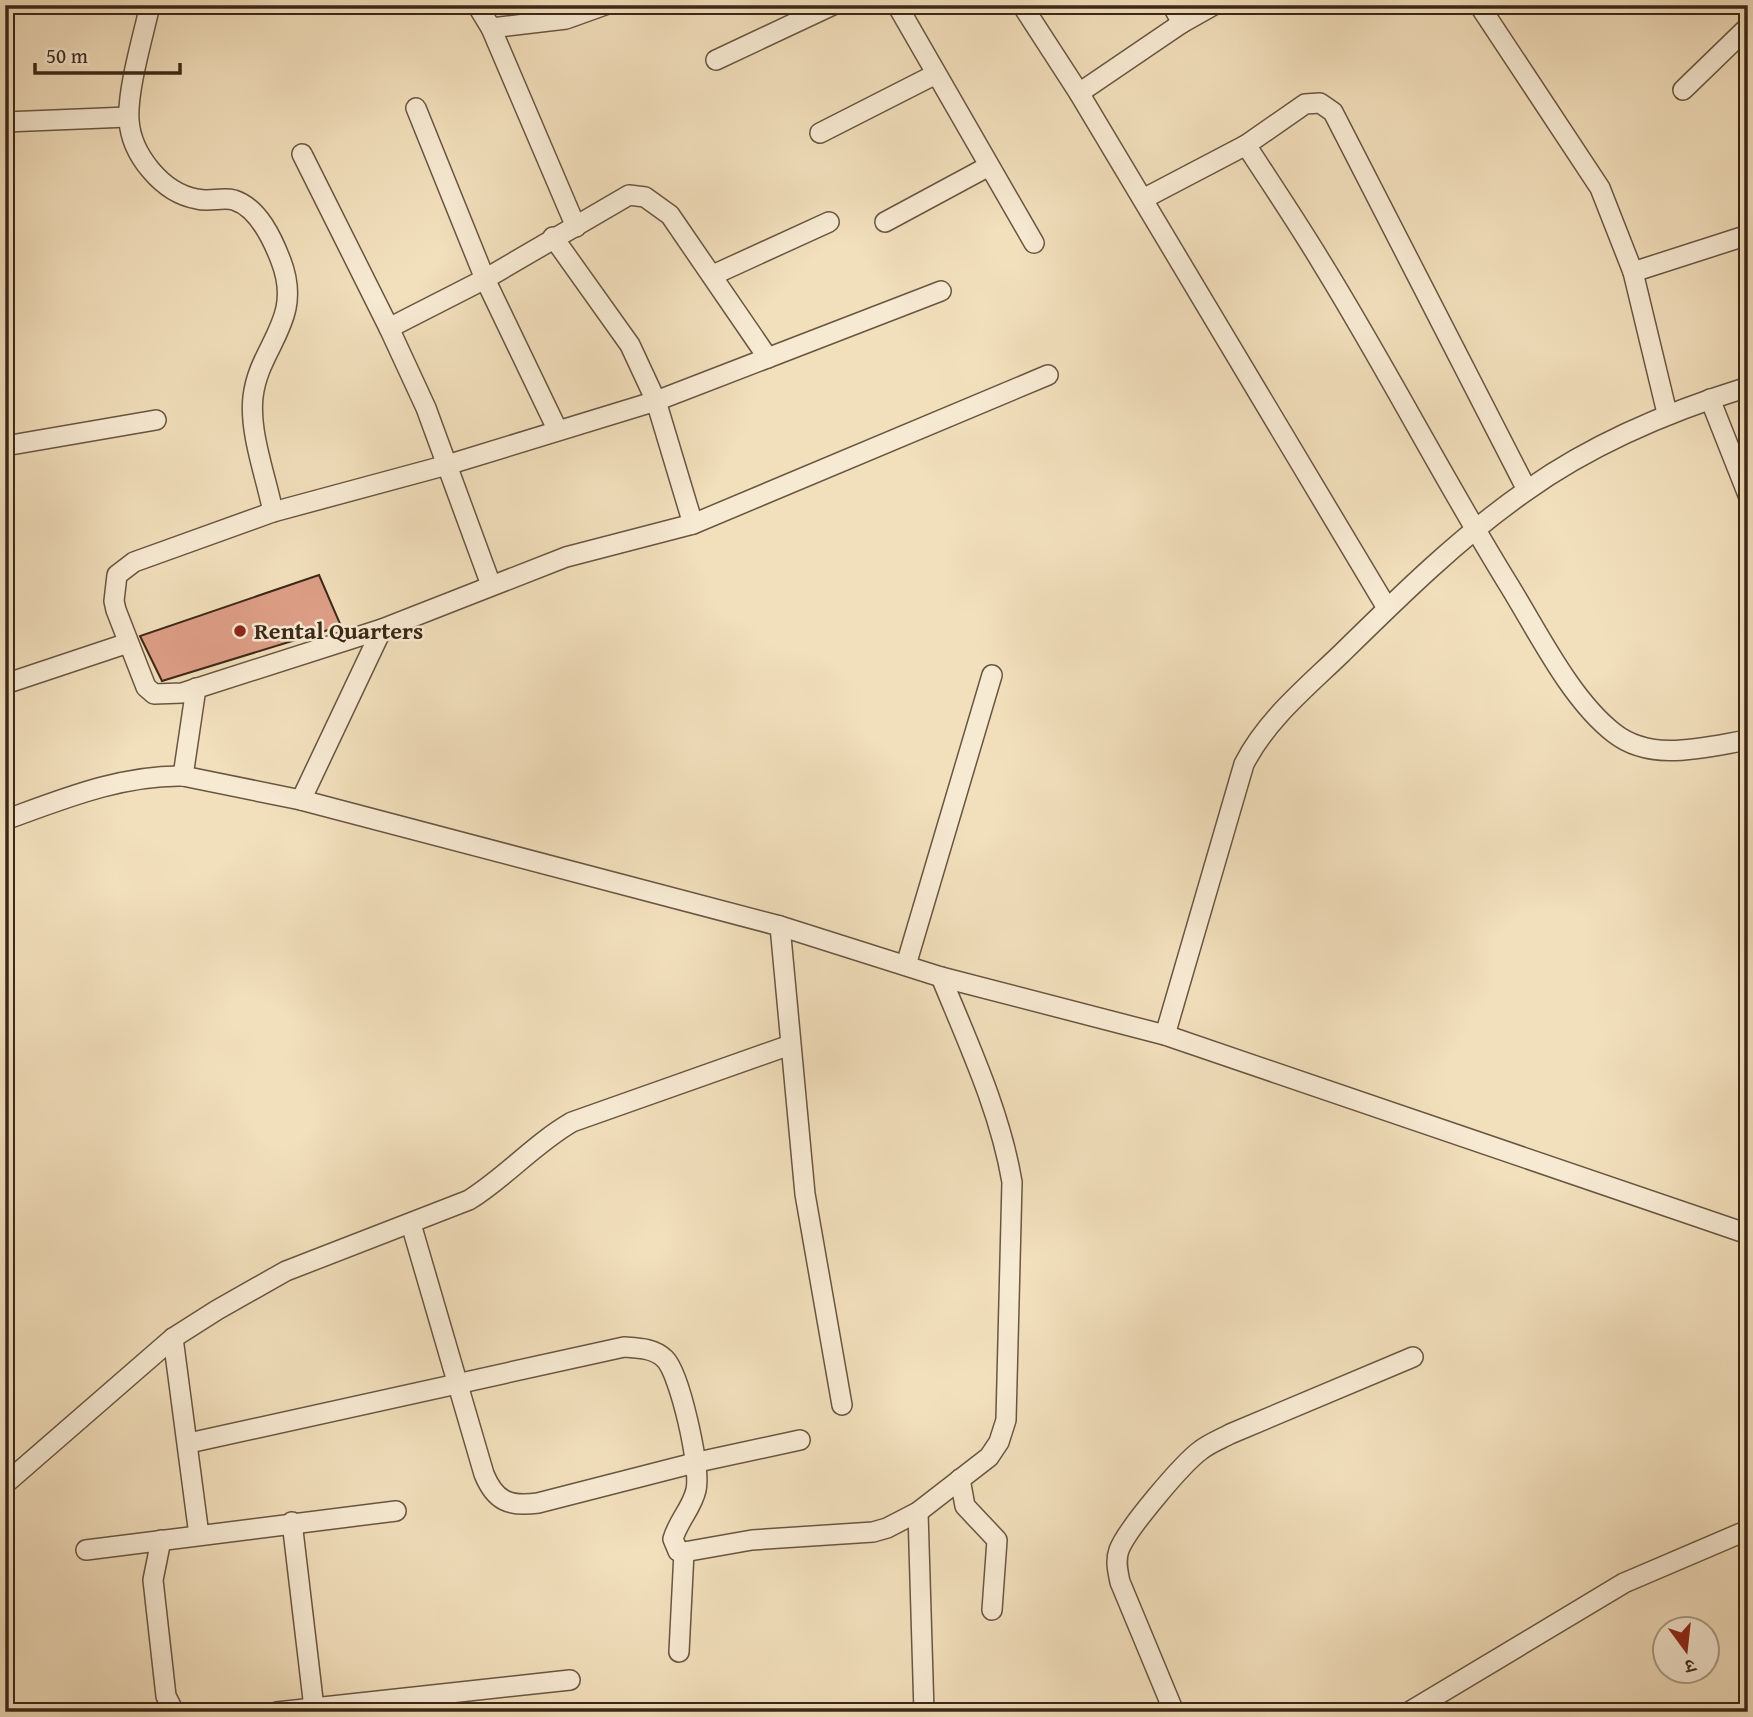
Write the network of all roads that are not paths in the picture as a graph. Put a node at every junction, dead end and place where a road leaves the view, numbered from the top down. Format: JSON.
{"nodes":[{"id":1,"x":149,"y":5,"type":"edge"},
{"id":2,"x":477,"y":5,"type":"edge"},
{"id":3,"x":605,"y":5,"type":"edge"},
{"id":4,"x":833,"y":5,"type":"edge"},
{"id":5,"x":897,"y":5,"type":"edge"},
{"id":6,"x":1022,"y":5,"type":"edge"},
{"id":7,"x":1172,"y":5,"type":"edge"},
{"id":8,"x":1214,"y":5,"type":"edge"},
{"id":9,"x":1479,"y":5,"type":"edge"},
{"id":10,"x":1182,"y":23,"type":"junction"},
{"id":11,"x":1748,"y":27,"type":"edge"},
{"id":12,"x":491,"y":28,"type":"junction"},
{"id":13,"x":716,"y":60,"type":"dead end"},
{"id":14,"x":936,"y":74,"type":"junction"},
{"id":15,"x":1684,"y":90,"type":"dead end"},
{"id":16,"x":1079,"y":93,"type":"junction"},
{"id":17,"x":416,"y":108,"type":"dead end"},
{"id":18,"x":128,"y":117,"type":"junction"},
{"id":19,"x":5,"y":122,"type":"edge"},
{"id":20,"x":820,"y":133,"type":"dead end"},
{"id":21,"x":1246,"y":145,"type":"junction"},
{"id":22,"x":302,"y":154,"type":"dead end"},
{"id":23,"x":989,"y":166,"type":"junction"},
{"id":24,"x":1143,"y":199,"type":"junction"},
{"id":25,"x":830,"y":222,"type":"dead end"},
{"id":26,"x":885,"y":222,"type":"dead end"},
{"id":27,"x":576,"y":227,"type":"junction"},
{"id":28,"x":1748,"y":235,"type":"edge"},
{"id":29,"x":553,"y":237,"type":"junction"},
{"id":30,"x":1034,"y":243,"type":"dead end"},
{"id":31,"x":1633,"y":272,"type":"junction"},
{"id":32,"x":713,"y":275,"type":"junction"},
{"id":33,"x":485,"y":279,"type":"junction"},
{"id":34,"x":941,"y":291,"type":"dead end"},
{"id":35,"x":390,"y":328,"type":"junction"},
{"id":36,"x":768,"y":358,"type":"junction"},
{"id":37,"x":1048,"y":375,"type":"dead end"},
{"id":38,"x":1748,"y":387,"type":"edge"},
{"id":39,"x":1710,"y":398,"type":"junction"},
{"id":40,"x":656,"y":401,"type":"junction"},
{"id":41,"x":1667,"y":413,"type":"junction"},
{"id":42,"x":156,"y":420,"type":"dead end"},
{"id":43,"x":558,"y":429,"type":"junction"},
{"id":44,"x":5,"y":446,"type":"edge"},
{"id":45,"x":447,"y":466,"type":"junction"},
{"id":46,"x":1527,"y":490,"type":"junction"},
{"id":47,"x":1748,"y":495,"type":"edge"},
{"id":48,"x":273,"y":512,"type":"junction"},
{"id":49,"x":693,"y":524,"type":"junction"},
{"id":50,"x":1475,"y":531,"type":"junction"},
{"id":51,"x":491,"y":585,"type":"junction"},
{"id":52,"x":1382,"y":613,"type":"junction"},
{"id":53,"x":382,"y":629,"type":"junction"},
{"id":54,"x":128,"y":643,"type":"junction"},
{"id":55,"x":992,"y":675,"type":"dead end"},
{"id":56,"x":5,"y":684,"type":"edge"},
{"id":57,"x":196,"y":688,"type":"junction"},
{"id":58,"x":1748,"y":740,"type":"edge"},
{"id":59,"x":183,"y":776,"type":"junction"},
{"id":60,"x":301,"y":800,"type":"junction"},
{"id":61,"x":5,"y":820,"type":"edge"},
{"id":62,"x":780,"y":926,"type":"junction"},
{"id":63,"x":906,"y":965,"type":"junction"},
{"id":64,"x":941,"y":977,"type":"junction"},
{"id":65,"x":1165,"y":1035,"type":"junction"},
{"id":66,"x":790,"y":1045,"type":"junction"},
{"id":67,"x":411,"y":1224,"type":"junction"},
{"id":68,"x":1748,"y":1234,"type":"edge"},
{"id":69,"x":173,"y":1338,"type":"junction"},
{"id":70,"x":1413,"y":1357,"type":"dead end"},
{"id":71,"x":459,"y":1383,"type":"junction"},
{"id":72,"x":842,"y":1405,"type":"dead end"},
{"id":73,"x":800,"y":1440,"type":"dead end"},
{"id":74,"x":189,"y":1443,"type":"junction"},
{"id":75,"x":698,"y":1462,"type":"junction"},
{"id":76,"x":960,"y":1479,"type":"junction"},
{"id":77,"x":5,"y":1484,"type":"edge"},
{"id":78,"x":396,"y":1511,"type":"dead end"},
{"id":79,"x":918,"y":1512,"type":"junction"},
{"id":80,"x":292,"y":1522,"type":"junction"},
{"id":81,"x":1748,"y":1530,"type":"edge"},
{"id":82,"x":199,"y":1535,"type":"junction"},
{"id":83,"x":161,"y":1540,"type":"junction"},
{"id":84,"x":86,"y":1550,"type":"dead end"},
{"id":85,"x":684,"y":1552,"type":"junction"},
{"id":86,"x":992,"y":1609,"type":"dead end"},
{"id":87,"x":679,"y":1652,"type":"dead end"},
{"id":88,"x":570,"y":1680,"type":"dead end"},
{"id":89,"x":379,"y":1706,"type":"edge"},
{"id":90,"x":314,"y":1708,"type":"junction"},
{"id":91,"x":174,"y":1712,"type":"edge"},
{"id":92,"x":277,"y":1712,"type":"edge"},
{"id":93,"x":924,"y":1712,"type":"edge"},
{"id":94,"x":1174,"y":1712,"type":"edge"},
{"id":95,"x":1409,"y":1712,"type":"edge"}],
"edges":[{"from":1,"to":18,"type":"street"},
{"from":2,"to":12,"type":"street"},
{"from":3,"to":12,"type":"street"},
{"from":4,"to":13,"type":"street"},
{"from":5,"to":14,"type":"street"},
{"from":6,"to":16,"type":"street"},
{"from":7,"to":10,"type":"street"},
{"from":8,"to":10,"type":"street"},
{"from":9,"to":31,"type":"street"},
{"from":10,"to":16,"type":"street"},
{"from":11,"to":15,"type":"street"},
{"from":12,"to":27,"type":"street"},
{"from":14,"to":20,"type":"street"},
{"from":14,"to":23,"type":"street"},
{"from":16,"to":24,"type":"street"},
{"from":17,"to":33,"type":"street"},
{"from":18,"to":19,"type":"street"},
{"from":18,"to":48,"type":"street"},
{"from":21,"to":24,"type":"street"},
{"from":21,"to":46,"type":"street"},
{"from":21,"to":50,"type":"street"},
{"from":22,"to":35,"type":"street"},
{"from":23,"to":26,"type":"street"},
{"from":23,"to":30,"type":"street"},
{"from":24,"to":52,"type":"street"},
{"from":25,"to":32,"type":"street"},
{"from":27,"to":29,"type":"street"},
{"from":27,"to":32,"type":"street"},
{"from":28,"to":31,"type":"street"},
{"from":29,"to":33,"type":"street"},
{"from":29,"to":40,"type":"street"},
{"from":31,"to":41,"type":"street"},
{"from":32,"to":36,"type":"street"},
{"from":33,"to":35,"type":"street"},
{"from":33,"to":43,"type":"street"},
{"from":34,"to":36,"type":"street"},
{"from":35,"to":45,"type":"street"},
{"from":36,"to":40,"type":"street"},
{"from":37,"to":49,"type":"street"},
{"from":38,"to":39,"type":"street"},
{"from":39,"to":41,"type":"street"},
{"from":39,"to":47,"type":"street"},
{"from":40,"to":43,"type":"street"},
{"from":40,"to":49,"type":"street"},
{"from":41,"to":46,"type":"street"},
{"from":42,"to":44,"type":"street"},
{"from":43,"to":45,"type":"street"},
{"from":45,"to":48,"type":"street"},
{"from":45,"to":51,"type":"street"},
{"from":46,"to":50,"type":"street"},
{"from":48,"to":54,"type":"street"},
{"from":49,"to":51,"type":"street"},
{"from":50,"to":52,"type":"street"},
{"from":50,"to":58,"type":"street"},
{"from":51,"to":53,"type":"street"},
{"from":52,"to":65,"type":"street"},
{"from":53,"to":57,"type":"street"},
{"from":53,"to":60,"type":"street"},
{"from":54,"to":56,"type":"street"},
{"from":54,"to":57,"type":"street"},
{"from":55,"to":63,"type":"street"},
{"from":57,"to":59,"type":"street"},
{"from":59,"to":60,"type":"street"},
{"from":59,"to":61,"type":"street"},
{"from":60,"to":62,"type":"street"},
{"from":62,"to":63,"type":"street"},
{"from":62,"to":66,"type":"street"},
{"from":63,"to":64,"type":"street"},
{"from":64,"to":65,"type":"street"},
{"from":64,"to":76,"type":"street"},
{"from":65,"to":68,"type":"street"},
{"from":66,"to":67,"type":"street"},
{"from":66,"to":72,"type":"street"},
{"from":67,"to":69,"type":"street"},
{"from":67,"to":71,"type":"street"},
{"from":69,"to":74,"type":"street"},
{"from":69,"to":77,"type":"street"},
{"from":70,"to":94,"type":"street"},
{"from":71,"to":74,"type":"street"},
{"from":71,"to":75,"type":"street"},
{"from":71,"to":75,"type":"street"},
{"from":73,"to":75,"type":"street"},
{"from":74,"to":82,"type":"street"},
{"from":75,"to":85,"type":"street"},
{"from":76,"to":79,"type":"street"},
{"from":76,"to":86,"type":"street"},
{"from":78,"to":80,"type":"street"},
{"from":79,"to":85,"type":"street"},
{"from":79,"to":93,"type":"street"},
{"from":80,"to":82,"type":"street"},
{"from":80,"to":90,"type":"street"},
{"from":81,"to":95,"type":"street"},
{"from":82,"to":83,"type":"street"},
{"from":83,"to":84,"type":"street"},
{"from":83,"to":91,"type":"street"},
{"from":85,"to":87,"type":"street"},
{"from":88,"to":89,"type":"street"},
{"from":89,"to":90,"type":"street"},
{"from":90,"to":92,"type":"street"}]}
